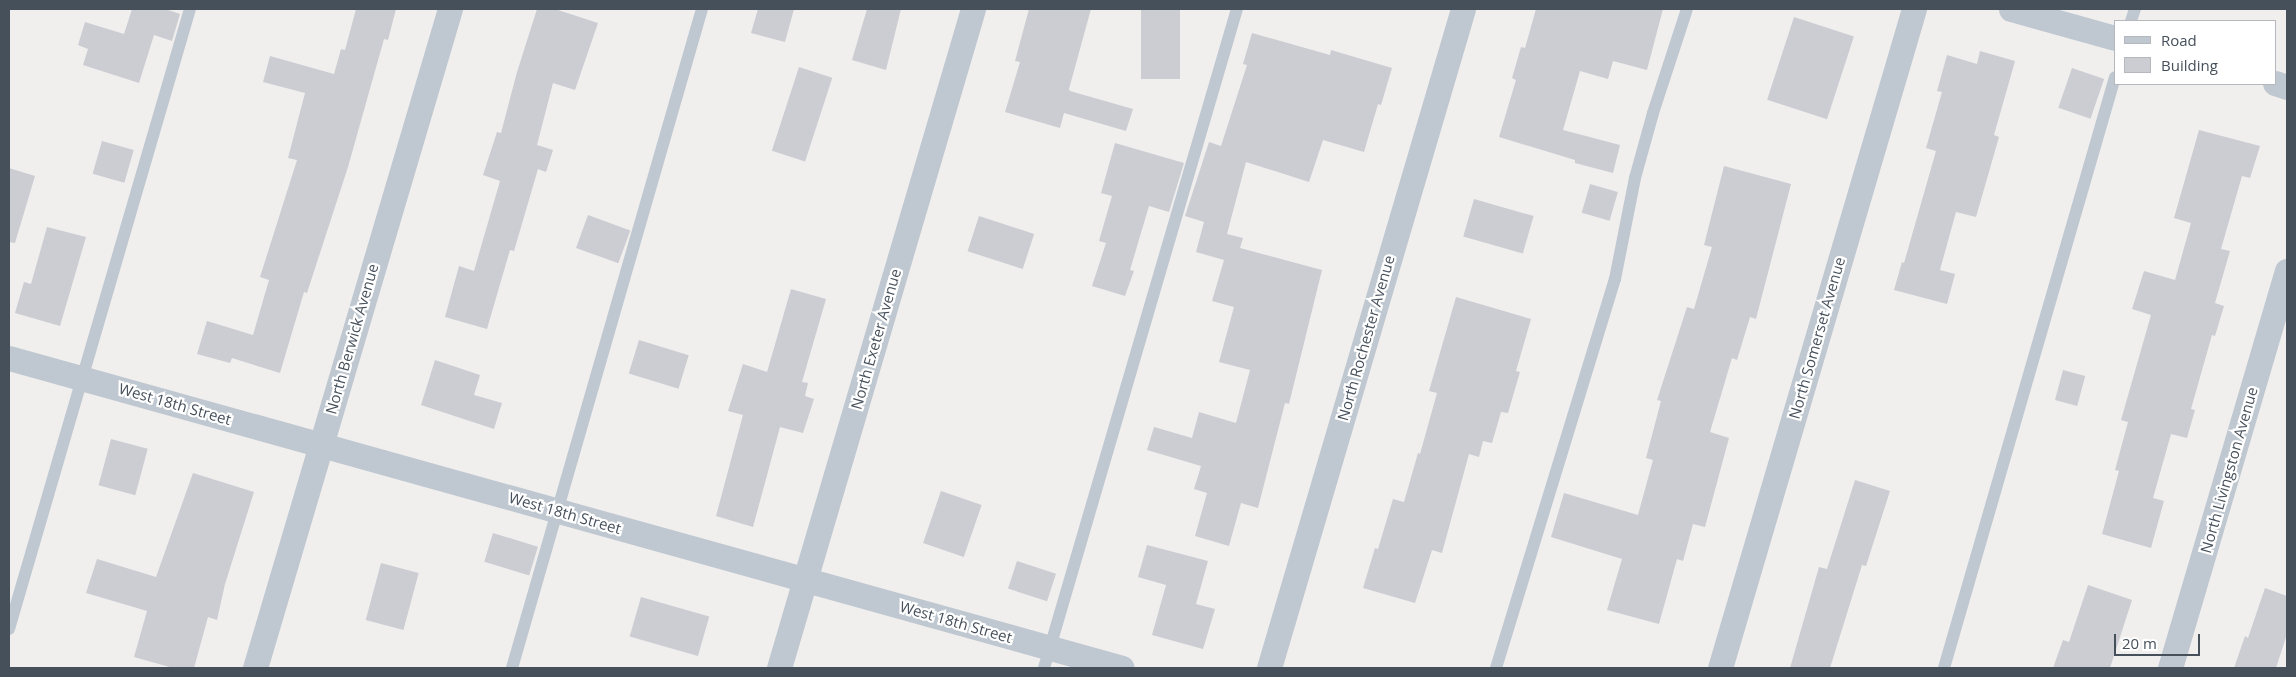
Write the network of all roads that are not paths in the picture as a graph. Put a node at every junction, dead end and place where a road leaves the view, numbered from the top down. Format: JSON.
{"nodes":[{"id":1,"x":190,"y":9,"type":"edge"},
{"id":2,"x":450,"y":9,"type":"edge"},
{"id":3,"x":702,"y":9,"type":"edge"},
{"id":4,"x":973,"y":9,"type":"edge"},
{"id":5,"x":1237,"y":9,"type":"edge"},
{"id":6,"x":1463,"y":9,"type":"edge"},
{"id":7,"x":1687,"y":9,"type":"edge"},
{"id":8,"x":1914,"y":9,"type":"edge"},
{"id":9,"x":2011,"y":9,"type":"edge"},
{"id":10,"x":2114,"y":38,"type":"edge"},
{"id":11,"x":2114,"y":80,"type":"edge"},
{"id":12,"x":2287,"y":271,"type":"edge"},
{"id":13,"x":9,"y":358,"type":"edge"},
{"id":14,"x":82,"y":378,"type":"junction"},
{"id":15,"x":321,"y":445,"type":"junction"},
{"id":16,"x":558,"y":511,"type":"junction"},
{"id":17,"x":806,"y":579,"type":"junction"},
{"id":18,"x":9,"y":629,"type":"edge"},
{"id":19,"x":1047,"y":658,"type":"edge"},
{"id":20,"x":255,"y":668,"type":"edge"},
{"id":21,"x":512,"y":668,"type":"edge"},
{"id":22,"x":779,"y":668,"type":"edge"},
{"id":23,"x":1122,"y":668,"type":"edge"},
{"id":24,"x":1269,"y":668,"type":"edge"},
{"id":25,"x":1496,"y":668,"type":"edge"},
{"id":26,"x":1720,"y":668,"type":"edge"},
{"id":27,"x":1944,"y":668,"type":"edge"},
{"id":28,"x":2170,"y":668,"type":"edge"}],
"edges":[{"from":1,"to":14,"type":"lane"},
{"from":2,"to":15,"type":"street","name":"North Berwick Avenue"},
{"from":3,"to":16,"type":"lane"},
{"from":4,"to":17,"type":"street","name":"North Exeter Avenue"},
{"from":5,"to":19,"type":"lane"},
{"from":6,"to":24,"type":"street","name":"North Rochester Avenue"},
{"from":7,"to":25,"type":"lane"},
{"from":8,"to":26,"type":"street","name":"North Somerset Avenue"},
{"from":9,"to":10,"type":"street"},
{"from":11,"to":27,"type":"lane"},
{"from":12,"to":28,"type":"street","name":"North Livingston Avenue"},
{"from":13,"to":14,"type":"street","name":"West 18th Street"},
{"from":14,"to":15,"type":"street","name":"West 18th Street"},
{"from":14,"to":18,"type":"lane"},
{"from":15,"to":16,"type":"street","name":"West 18th Street"},
{"from":15,"to":20,"type":"street","name":"North Berwick Avenue"},
{"from":16,"to":17,"type":"street","name":"West 18th Street"},
{"from":16,"to":21,"type":"lane"},
{"from":17,"to":19,"type":"street","name":"West 18th Street"},
{"from":17,"to":22,"type":"street","name":"North Exeter Avenue"},
{"from":19,"to":23,"type":"street","name":"West 18th Street"}]}
